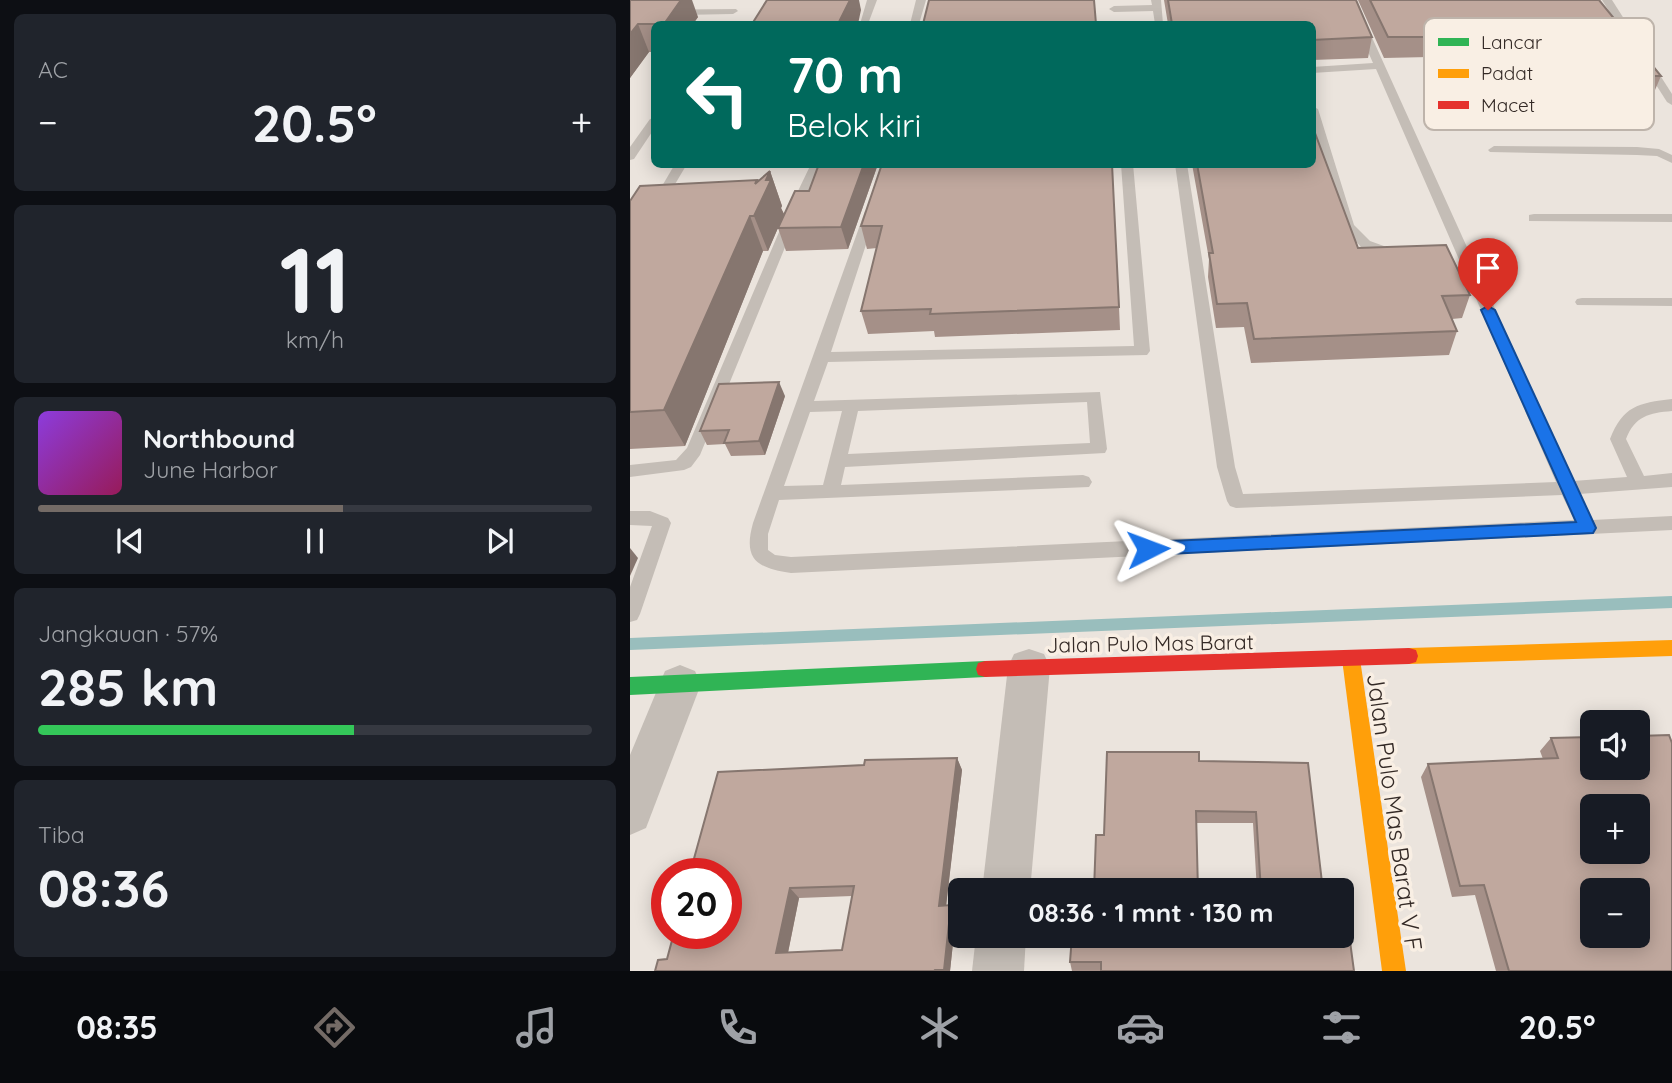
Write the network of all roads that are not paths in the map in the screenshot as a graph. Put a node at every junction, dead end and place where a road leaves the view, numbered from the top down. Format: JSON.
{"nodes":[{"id":1,"x":739,"y":0,"type":"edge"},
{"id":2,"x":872,"y":0,"type":"edge"},
{"id":3,"x":921,"y":0,"type":"edge"},
{"id":4,"x":1350,"y":0,"type":"edge"},
{"id":5,"x":1606,"y":0,"type":"edge"},
{"id":6,"x":1156,"y":4,"type":"edge"},
{"id":7,"x":1114,"y":9,"type":"edge"},
{"id":8,"x":733,"y":11,"type":"junction"},
{"id":9,"x":630,"y":13,"type":"edge"},
{"id":10,"x":1618,"y":18,"type":"edge"},
{"id":11,"x":725,"y":21,"type":"edge"},
{"id":12,"x":865,"y":21,"type":"edge"},
{"id":13,"x":915,"y":21,"type":"edge"},
{"id":14,"x":1379,"y":66,"type":"junction"},
{"id":15,"x":1316,"y":70,"type":"edge"},
{"id":16,"x":1654,"y":74,"type":"edge"},
{"id":17,"x":1672,"y":102,"type":"edge"},
{"id":18,"x":1316,"y":122,"type":"edge"},
{"id":19,"x":651,"y":125,"type":"edge"},
{"id":20,"x":1494,"y":150,"type":"dead end"},
{"id":21,"x":630,"y":156,"type":"edge"},
{"id":22,"x":1672,"y":159,"type":"edge"},
{"id":23,"x":679,"y":168,"type":"edge"},
{"id":24,"x":815,"y":168,"type":"edge"},
{"id":25,"x":1128,"y":168,"type":"edge"},
{"id":26,"x":1182,"y":168,"type":"edge"},
{"id":27,"x":873,"y":204,"type":"edge"},
{"id":28,"x":649,"y":218,"type":"edge"},
{"id":29,"x":1534,"y":218,"type":"dead end"},
{"id":30,"x":1672,"y":218,"type":"edge"},
{"id":31,"x":1410,"y":255,"type":"edge"},
{"id":32,"x":1582,"y":302,"type":"dead end"},
{"id":33,"x":1672,"y":302,"type":"edge"},
{"id":34,"x":822,"y":356,"type":"junction"},
{"id":35,"x":1672,"y":405,"type":"edge"},
{"id":36,"x":850,"y":406,"type":"junction"},
{"id":37,"x":803,"y":407,"type":"junction"},
{"id":38,"x":836,"y":461,"type":"junction"},
{"id":39,"x":630,"y":471,"type":"edge"},
{"id":40,"x":1672,"y":480,"type":"edge"},
{"id":41,"x":1083,"y":482,"type":"dead end"},
{"id":42,"x":1638,"y":482,"type":"junction"},
{"id":43,"x":1567,"y":488,"type":"junction"},
{"id":44,"x":830,"y":492,"type":"junction"},
{"id":45,"x":773,"y":493,"type":"junction"},
{"id":46,"x":630,"y":518,"type":"edge"},
{"id":47,"x":1672,"y":523,"type":"edge"},
{"id":48,"x":1587,"y":528,"type":"junction"},
{"id":49,"x":631,"y":610,"type":"edge"},
{"id":50,"x":1669,"y":653,"type":"edge"},
{"id":51,"x":1351,"y":659,"type":"junction"},
{"id":52,"x":1030,"y":667,"type":"junction"},
{"id":53,"x":680,"y":684,"type":"junction"},
{"id":54,"x":630,"y":686,"type":"edge"},
{"id":55,"x":630,"y":812,"type":"edge"},
{"id":56,"x":1007,"y":878,"type":"edge"},
{"id":57,"x":1000,"y":948,"type":"edge"},
{"id":58,"x":998,"y":971,"type":"edge"},
{"id":59,"x":1394,"y":971,"type":"edge"}],
"edges":[{"from":1,"to":8,"type":"lane"},
{"from":2,"to":12,"type":"lane"},
{"from":3,"to":13,"type":"lane"},
{"from":4,"to":14,"type":"lane"},
{"from":5,"to":10,"type":"lane"},
{"from":6,"to":7,"type":"lane"},
{"from":8,"to":9,"type":"lane"},
{"from":8,"to":11,"type":"lane"},
{"from":14,"to":15,"type":"lane"},
{"from":14,"to":43,"type":"lane"},
{"from":16,"to":17,"type":"lane"},
{"from":18,"to":31,"type":"lane"},
{"from":19,"to":21,"type":"lane"},
{"from":20,"to":22,"type":"lane"},
{"from":23,"to":28,"type":"lane"},
{"from":24,"to":39,"type":"lane"},
{"from":25,"to":34,"type":"lane"},
{"from":26,"to":43,"type":"lane"},
{"from":27,"to":34,"type":"lane"},
{"from":29,"to":30,"type":"lane"},
{"from":32,"to":33,"type":"lane"},
{"from":34,"to":37,"type":"lane"},
{"from":35,"to":42,"type":"lane"},
{"from":36,"to":37,"type":"lane"},
{"from":36,"to":38,"type":"lane"},
{"from":36,"to":38,"type":"lane"},
{"from":37,"to":45,"type":"lane"},
{"from":38,"to":44,"type":"lane"},
{"from":40,"to":42,"type":"lane"},
{"from":41,"to":44,"type":"lane"},
{"from":42,"to":43,"type":"lane"},
{"from":43,"to":48,"type":"lane"},
{"from":44,"to":45,"type":"lane"},
{"from":45,"to":48,"type":"lane"},
{"from":46,"to":49,"type":"lane"},
{"from":47,"to":48,"type":"lane"},
{"from":50,"to":51,"type":"street","name":"Jalan Pulo Mas Barat"},
{"from":51,"to":52,"type":"street","name":"Jalan Pulo Mas Barat"},
{"from":51,"to":59,"type":"street","name":"Jalan Pulo Mas Barat V F"},
{"from":52,"to":53,"type":"street","name":"Jalan Pulo Mas Barat"},
{"from":52,"to":56,"type":"street"},
{"from":53,"to":54,"type":"street","name":"Jalan Pulo Mas Barat"},
{"from":53,"to":55,"type":"street"},
{"from":57,"to":58,"type":"street"}]}
